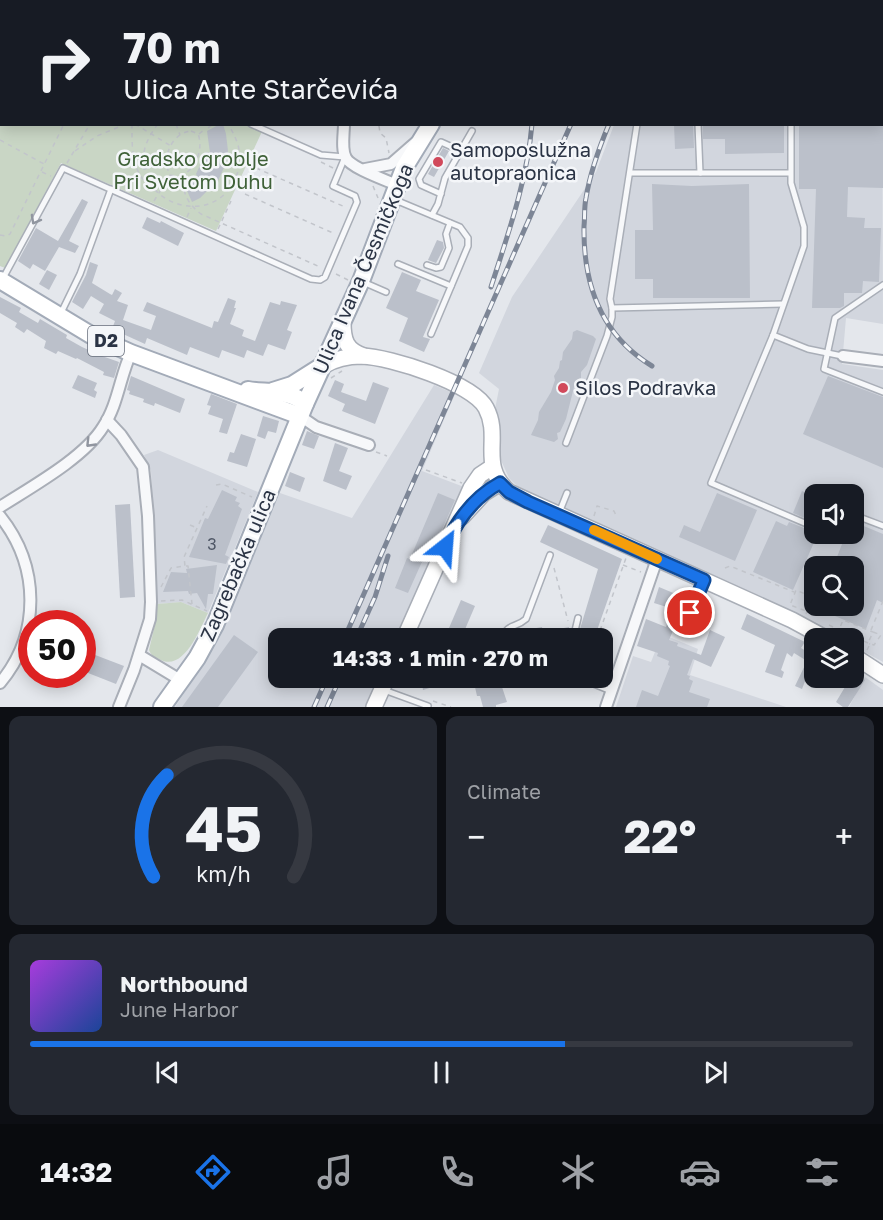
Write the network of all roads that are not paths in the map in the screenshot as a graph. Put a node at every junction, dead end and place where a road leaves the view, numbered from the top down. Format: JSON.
{"nodes":[{"id":1,"x":255,"y":126,"type":"edge"},
{"id":2,"x":270,"y":126,"type":"edge"},
{"id":3,"x":344,"y":126,"type":"edge"},
{"id":4,"x":430,"y":126,"type":"edge"},
{"id":5,"x":637,"y":126,"type":"edge"},
{"id":6,"x":698,"y":126,"type":"edge"},
{"id":7,"x":790,"y":126,"type":"edge"},
{"id":8,"x":472,"y":131,"type":"dead end"},
{"id":9,"x":268,"y":132,"type":"junction"},
{"id":10,"x":421,"y":139,"type":"junction"},
{"id":11,"x":461,"y":151,"type":"junction"},
{"id":12,"x":345,"y":157,"type":"junction"},
{"id":13,"x":362,"y":169,"type":"junction"},
{"id":14,"x":790,"y":172,"type":"junction"},
{"id":15,"x":630,"y":173,"type":"junction"},
{"id":16,"x":700,"y":173,"type":"junction"},
{"id":17,"x":111,"y":189,"type":"junction"},
{"id":18,"x":386,"y":192,"type":"junction"},
{"id":19,"x":441,"y":194,"type":"junction"},
{"id":20,"x":432,"y":215,"type":"junction"},
{"id":21,"x":450,"y":223,"type":"junction"},
{"id":22,"x":398,"y":264,"type":"dead end"},
{"id":23,"x":427,"y":265,"type":"dead end"},
{"id":24,"x":1,"y":281,"type":"edge"},
{"id":25,"x":356,"y":281,"type":"junction"},
{"id":26,"x":883,"y":285,"type":"edge"},
{"id":27,"x":452,"y":286,"type":"junction"},
{"id":28,"x":386,"y":292,"type":"dead end"},
{"id":29,"x":783,"y":304,"type":"junction"},
{"id":30,"x":612,"y":308,"type":"junction"},
{"id":31,"x":60,"y":316,"type":"junction"},
{"id":32,"x":343,"y":322,"type":"junction"},
{"id":33,"x":431,"y":334,"type":"dead end"},
{"id":34,"x":773,"y":334,"type":"junction"},
{"id":35,"x":131,"y":353,"type":"junction"},
{"id":36,"x":827,"y":353,"type":"junction"},
{"id":37,"x":364,"y":356,"type":"junction"},
{"id":38,"x":843,"y":356,"type":"joint"},
{"id":39,"x":883,"y":361,"type":"edge"},
{"id":40,"x":326,"y":374,"type":"junction"},
{"id":41,"x":220,"y":386,"type":"junction"},
{"id":42,"x":883,"y":392,"type":"edge"},
{"id":43,"x":270,"y":393,"type":"junction"},
{"id":44,"x":303,"y":410,"type":"junction"},
{"id":45,"x":107,"y":420,"type":"junction"},
{"id":46,"x":566,"y":442,"type":"dead end"},
{"id":47,"x":369,"y":445,"type":"road end"},
{"id":48,"x":492,"y":467,"type":"junction"},
{"id":49,"x":500,"y":483,"type":"junction"},
{"id":50,"x":567,"y":493,"type":"dead end"},
{"id":51,"x":0,"y":507,"type":"edge"},
{"id":52,"x":558,"y":515,"type":"junction"},
{"id":53,"x":0,"y":516,"type":"edge"},
{"id":54,"x":864,"y":519,"type":"edge"},
{"id":55,"x":804,"y":523,"type":"edge"},
{"id":56,"x":883,"y":526,"type":"edge"},
{"id":57,"x":453,"y":529,"type":"junction"},
{"id":58,"x":550,"y":555,"type":"road end"},
{"id":59,"x":657,"y":559,"type":"junction"},
{"id":60,"x":704,"y":580,"type":"junction"},
{"id":61,"x":690,"y":613,"type":"dead end"},
{"id":62,"x":578,"y":618,"type":"dead end"},
{"id":63,"x":409,"y":628,"type":"edge"},
{"id":64,"x":507,"y":628,"type":"edge"},
{"id":65,"x":576,"y":628,"type":"edge"},
{"id":66,"x":815,"y":628,"type":"edge"},
{"id":67,"x":139,"y":655,"type":"junction"},
{"id":68,"x":864,"y":657,"type":"edge"},
{"id":69,"x":882,"y":673,"type":"edge"},
{"id":70,"x":182,"y":681,"type":"junction"},
{"id":71,"x":0,"y":683,"type":"edge"},
{"id":72,"x":383,"y":688,"type":"edge"},
{"id":73,"x":393,"y":688,"type":"edge"},
{"id":74,"x":605,"y":688,"type":"edge"},
{"id":75,"x":612,"y":691,"type":"junction"},
{"id":76,"x":428,"y":706,"type":"edge"},
{"id":77,"x":119,"y":707,"type":"edge"},
{"id":78,"x":162,"y":707,"type":"edge"},
{"id":79,"x":374,"y":707,"type":"edge"},
{"id":80,"x":606,"y":707,"type":"edge"}],
"edges":[{"from":1,"to":9,"type":"lane"},
{"from":2,"to":9,"type":"lane"},
{"from":3,"to":12,"type":"street"},
{"from":4,"to":10,"type":"main road","name":"Ulica Ivana Česmičkoga"},
{"from":5,"to":15,"type":"lane"},
{"from":6,"to":16,"type":"lane"},
{"from":7,"to":14,"type":"lane"},
{"from":8,"to":11,"type":"lane"},
{"from":9,"to":12,"type":"lane"},
{"from":10,"to":13,"type":"street"},
{"from":10,"to":18,"type":"main road","name":"Ulica Ivana Česmičkoga"},
{"from":11,"to":19,"type":"lane"},
{"from":11,"to":19,"type":"lane"},
{"from":12,"to":13,"type":"street"},
{"from":12,"to":17,"type":"lane"},
{"from":13,"to":18,"type":"street"},
{"from":14,"to":16,"type":"lane"},
{"from":14,"to":29,"type":"lane"},
{"from":15,"to":16,"type":"lane"},
{"from":15,"to":30,"type":"lane"},
{"from":17,"to":24,"type":"lane","one_way":true},
{"from":17,"to":31,"type":"lane"},
{"from":18,"to":20,"type":"lane"},
{"from":18,"to":25,"type":"main road","name":"Ulica Ivana Česmičkoga"},
{"from":19,"to":20,"type":"lane"},
{"from":20,"to":21,"type":"lane"},
{"from":21,"to":23,"type":"lane"},
{"from":21,"to":27,"type":"lane"},
{"from":22,"to":27,"type":"lane"},
{"from":24,"to":31,"type":"main road","number":"D2"},
{"from":25,"to":28,"type":"lane"},
{"from":25,"to":32,"type":"main road","name":"Ulica Ivana Česmičkoga"},
{"from":26,"to":36,"type":"lane"},
{"from":27,"to":33,"type":"lane"},
{"from":29,"to":30,"type":"lane"},
{"from":29,"to":34,"type":"lane"},
{"from":30,"to":46,"type":"lane"},
{"from":31,"to":35,"type":"main road","number":"D2"},
{"from":32,"to":37,"type":"main road"},
{"from":32,"to":40,"type":"main road","name":"Ulica Ivana Česmičkoga"},
{"from":34,"to":36,"type":"lane"},
{"from":34,"to":55,"type":"lane"},
{"from":35,"to":41,"type":"main road","number":"D2"},
{"from":35,"to":45,"type":"street"},
{"from":36,"to":38,"type":"lane"},
{"from":36,"to":42,"type":"lane"},
{"from":37,"to":40,"type":"main road"},
{"from":37,"to":48,"type":"main road"},
{"from":38,"to":39,"type":"street"},
{"from":40,"to":43,"type":"main road"},
{"from":40,"to":44,"type":"main road","name":"Ulica Ivana Česmičkoga"},
{"from":41,"to":43,"type":"main road","number":"D2"},
{"from":41,"to":44,"type":"main road","number":"D2"},
{"from":43,"to":44,"type":"main road","number":"D2"},
{"from":44,"to":47,"type":"street"},
{"from":44,"to":70,"type":"main road","name":"Zagrebačka ulica"},
{"from":45,"to":51,"type":"street","one_way":true},
{"from":45,"to":67,"type":"street"},
{"from":48,"to":49,"type":"main road"},
{"from":48,"to":57,"type":"main road"},
{"from":49,"to":52,"type":"main road"},
{"from":49,"to":57,"type":"main road"},
{"from":50,"to":52,"type":"lane"},
{"from":52,"to":59,"type":"main road"},
{"from":53,"to":71,"type":"street"},
{"from":54,"to":56,"type":"lane"},
{"from":57,"to":63,"type":"main road"},
{"from":58,"to":64,"type":"lane"},
{"from":59,"to":60,"type":"main road"},
{"from":59,"to":75,"type":"street"},
{"from":60,"to":61,"type":"lane"},
{"from":60,"to":66,"type":"main road"},
{"from":62,"to":65,"type":"lane"},
{"from":67,"to":70,"type":"street"},
{"from":67,"to":77,"type":"street"},
{"from":68,"to":69,"type":"main road"},
{"from":70,"to":78,"type":"main road","name":"Zagrebačka ulica"},
{"from":72,"to":79,"type":"main road"},
{"from":73,"to":76,"type":"lane"},
{"from":74,"to":75,"type":"lane"},
{"from":75,"to":80,"type":"street"}]}
